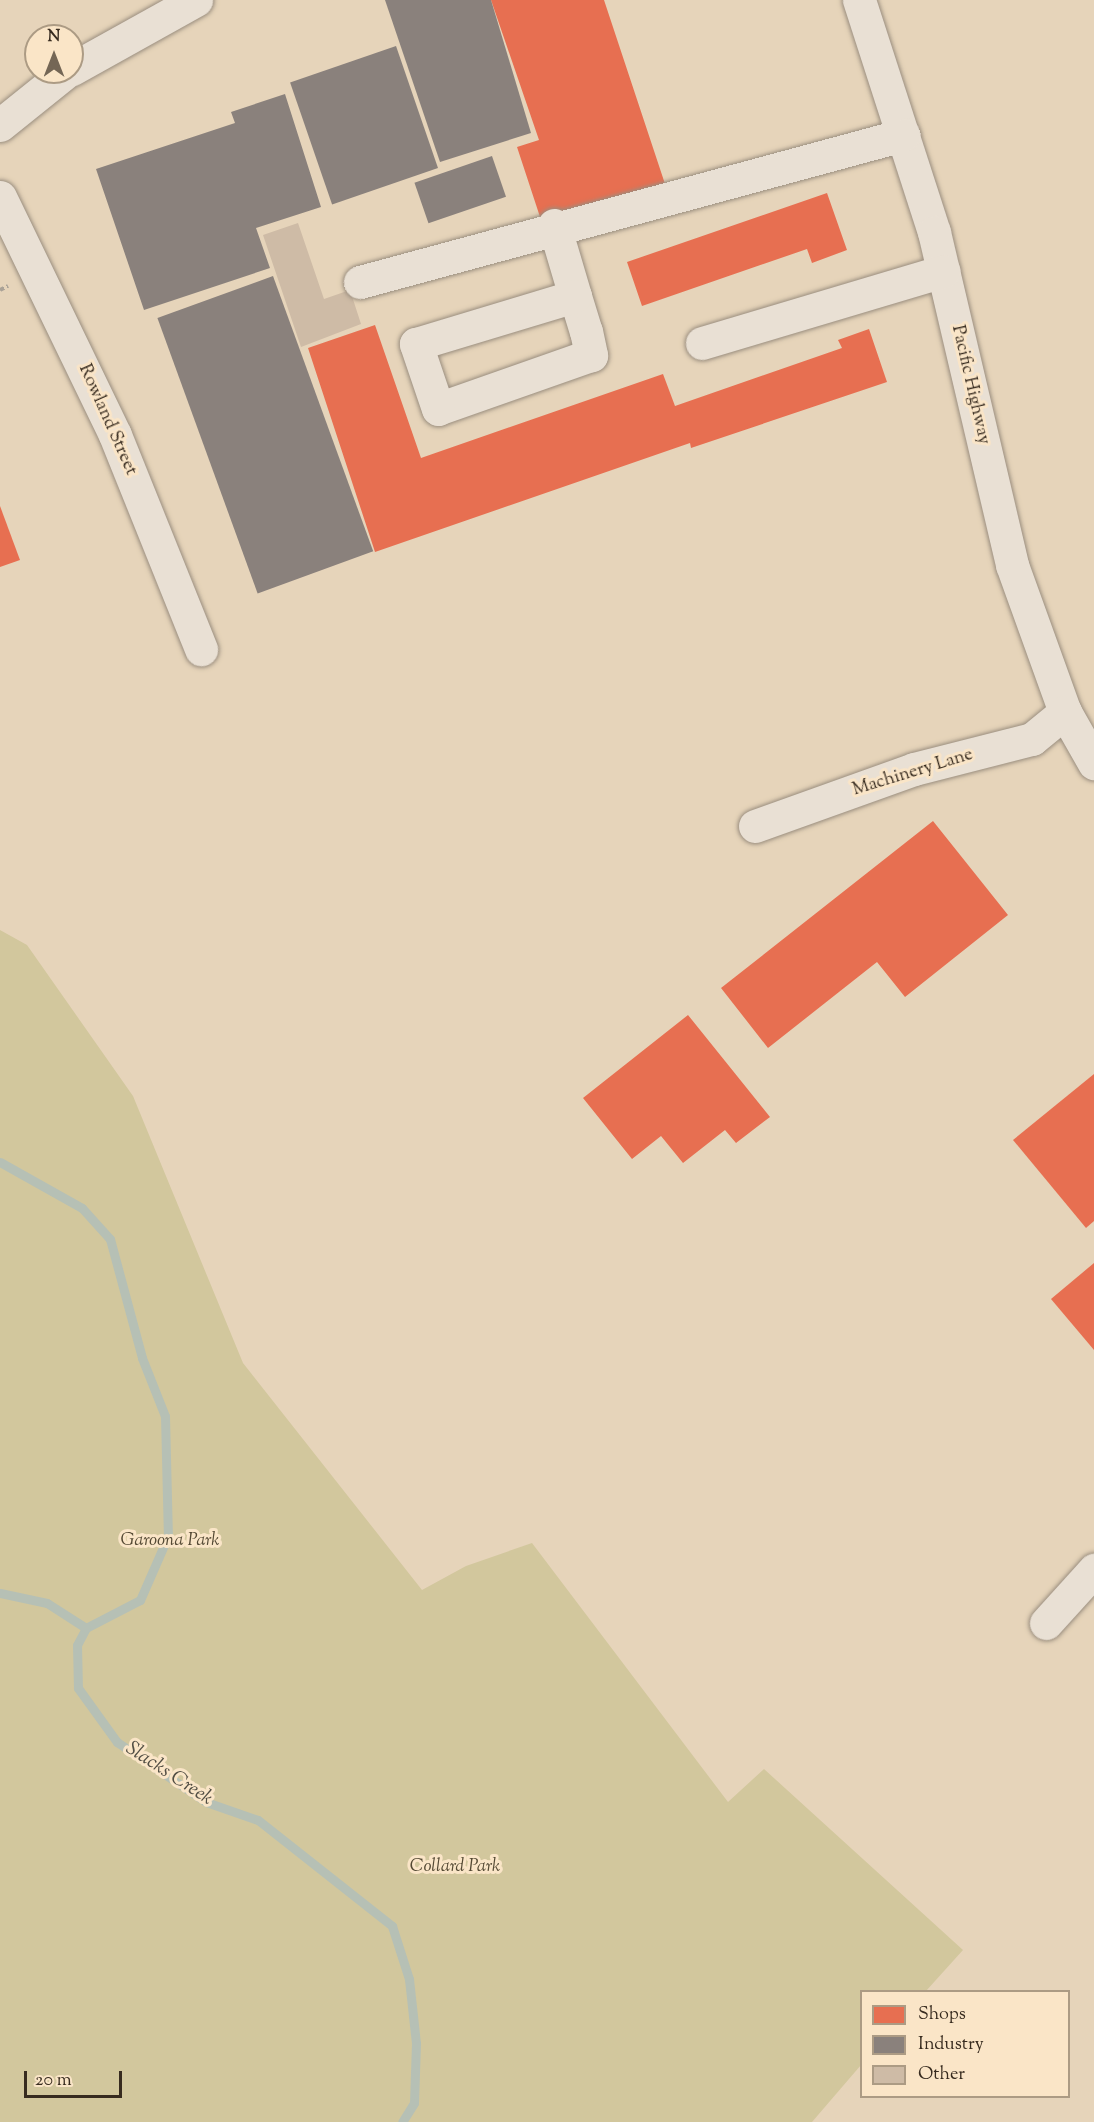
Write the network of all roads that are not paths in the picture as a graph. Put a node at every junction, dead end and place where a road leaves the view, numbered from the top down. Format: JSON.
{"nodes":[{"id":1,"x":196,"y":0,"type":"edge"},
{"id":2,"x":859,"y":0,"type":"edge"},
{"id":3,"x":84,"y":62,"type":"edge"},
{"id":4,"x":51,"y":84,"type":"edge"},
{"id":5,"x":0,"y":125,"type":"edge"},
{"id":6,"x":903,"y":135,"type":"junction"},
{"id":7,"x":0,"y":197,"type":"edge"},
{"id":8,"x":554,"y":225,"type":"junction"},
{"id":9,"x":943,"y":271,"type":"junction"},
{"id":10,"x":360,"y":282,"type":"dead end"},
{"id":11,"x":575,"y":296,"type":"junction"},
{"id":12,"x":702,"y":343,"type":"dead end"},
{"id":13,"x":201,"y":649,"type":"dead end"},
{"id":14,"x":1065,"y":712,"type":"junction"},
{"id":15,"x":1094,"y":763,"type":"edge"},
{"id":16,"x":755,"y":826,"type":"dead end"},
{"id":17,"x":1094,"y":1570,"type":"edge"},
{"id":18,"x":1046,"y":1623,"type":"dead end"}],
"edges":[{"from":1,"to":3,"type":"street"},
{"from":2,"to":6,"type":"street","name":"Pacific Highway"},
{"from":4,"to":5,"type":"street"},
{"from":6,"to":8,"type":"street"},
{"from":6,"to":9,"type":"street","name":"Pacific Highway"},
{"from":7,"to":13,"type":"street","name":"Rowland Street"},
{"from":8,"to":10,"type":"street"},
{"from":8,"to":11,"type":"street"},
{"from":9,"to":12,"type":"street"},
{"from":9,"to":14,"type":"street","name":"Pacific Highway"},
{"from":11,"to":11,"type":"street"},
{"from":14,"to":15,"type":"street","name":"Pacific Highway"},
{"from":14,"to":16,"type":"street","name":"Machinery Lane"},
{"from":17,"to":18,"type":"street"}]}
